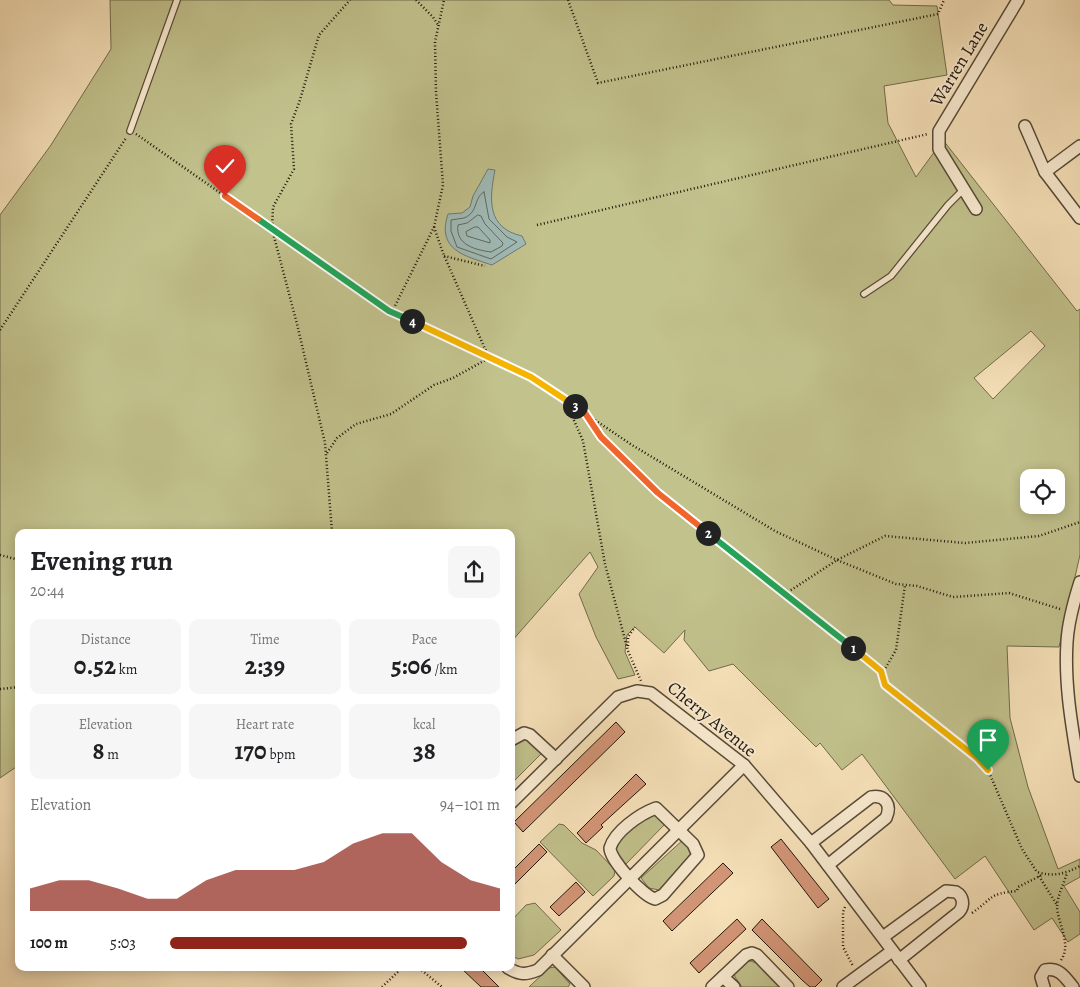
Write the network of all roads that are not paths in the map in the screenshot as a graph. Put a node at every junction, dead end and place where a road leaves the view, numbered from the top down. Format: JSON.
{"nodes":[{"id":1,"x":177,"y":0,"type":"edge"},
{"id":2,"x":1014,"y":1,"type":"edge"},
{"id":3,"x":1025,"y":126,"type":"dead end"},
{"id":4,"x":130,"y":131,"type":"road end"},
{"id":5,"x":1080,"y":146,"type":"edge"},
{"id":6,"x":1045,"y":172,"type":"junction"},
{"id":7,"x":964,"y":190,"type":"junction"},
{"id":8,"x":976,"y":209,"type":"dead end"},
{"id":9,"x":1080,"y":218,"type":"edge"},
{"id":10,"x":864,"y":294,"type":"dead end"},
{"id":11,"x":1080,"y":582,"type":"edge"},
{"id":12,"x":515,"y":738,"type":"edge"},
{"id":13,"x":556,"y":759,"type":"junction"},
{"id":14,"x":744,"y":765,"type":"junction"},
{"id":15,"x":1080,"y":776,"type":"edge"},
{"id":16,"x":515,"y":798,"type":"edge"},
{"id":17,"x":678,"y":829,"type":"junction"},
{"id":18,"x":811,"y":843,"type":"junction"},
{"id":19,"x":828,"y":865,"type":"junction"},
{"id":20,"x":629,"y":877,"type":"junction"},
{"id":21,"x":882,"y":937,"type":"junction"},
{"id":22,"x":552,"y":955,"type":"junction"},
{"id":23,"x":896,"y":955,"type":"junction"},
{"id":24,"x":515,"y":971,"type":"edge"},
{"id":25,"x":723,"y":977,"type":"junction"},
{"id":26,"x":584,"y":987,"type":"edge"},
{"id":27,"x":712,"y":987,"type":"edge"},
{"id":28,"x":734,"y":987,"type":"edge"},
{"id":29,"x":788,"y":987,"type":"edge"},
{"id":30,"x":843,"y":987,"type":"edge"},
{"id":31,"x":920,"y":987,"type":"edge"},
{"id":32,"x":1044,"y":987,"type":"edge"},
{"id":33,"x":1073,"y":987,"type":"edge"}],
"edges":[{"from":1,"to":4,"type":"lane"},
{"from":2,"to":7,"type":"street","name":"Warren Lane"},
{"from":3,"to":6,"type":"street"},
{"from":5,"to":6,"type":"street"},
{"from":6,"to":9,"type":"street"},
{"from":7,"to":8,"type":"street"},
{"from":7,"to":10,"type":"lane"},
{"from":11,"to":15,"type":"street"},
{"from":12,"to":13,"type":"street"},
{"from":13,"to":14,"type":"street","name":"Cherry Avenue"},
{"from":13,"to":16,"type":"street","name":"Cherry Avenue"},
{"from":14,"to":17,"type":"street"},
{"from":14,"to":18,"type":"street","name":"Cherry Avenue"},
{"from":17,"to":20,"type":"street"},
{"from":17,"to":20,"type":"street"},
{"from":17,"to":20,"type":"street"},
{"from":18,"to":19,"type":"street","name":"Cherry Avenue"},
{"from":18,"to":19,"type":"street"},
{"from":19,"to":21,"type":"street","name":"Cherry Avenue"},
{"from":20,"to":22,"type":"street"},
{"from":21,"to":23,"type":"street","name":"Cherry Avenue"},
{"from":21,"to":23,"type":"street"},
{"from":22,"to":24,"type":"street"},
{"from":22,"to":26,"type":"street"},
{"from":23,"to":30,"type":"street"},
{"from":23,"to":31,"type":"street","name":"Cherry Avenue"},
{"from":25,"to":27,"type":"street"},
{"from":25,"to":28,"type":"street"},
{"from":25,"to":29,"type":"street"},
{"from":32,"to":33,"type":"street"}]}
